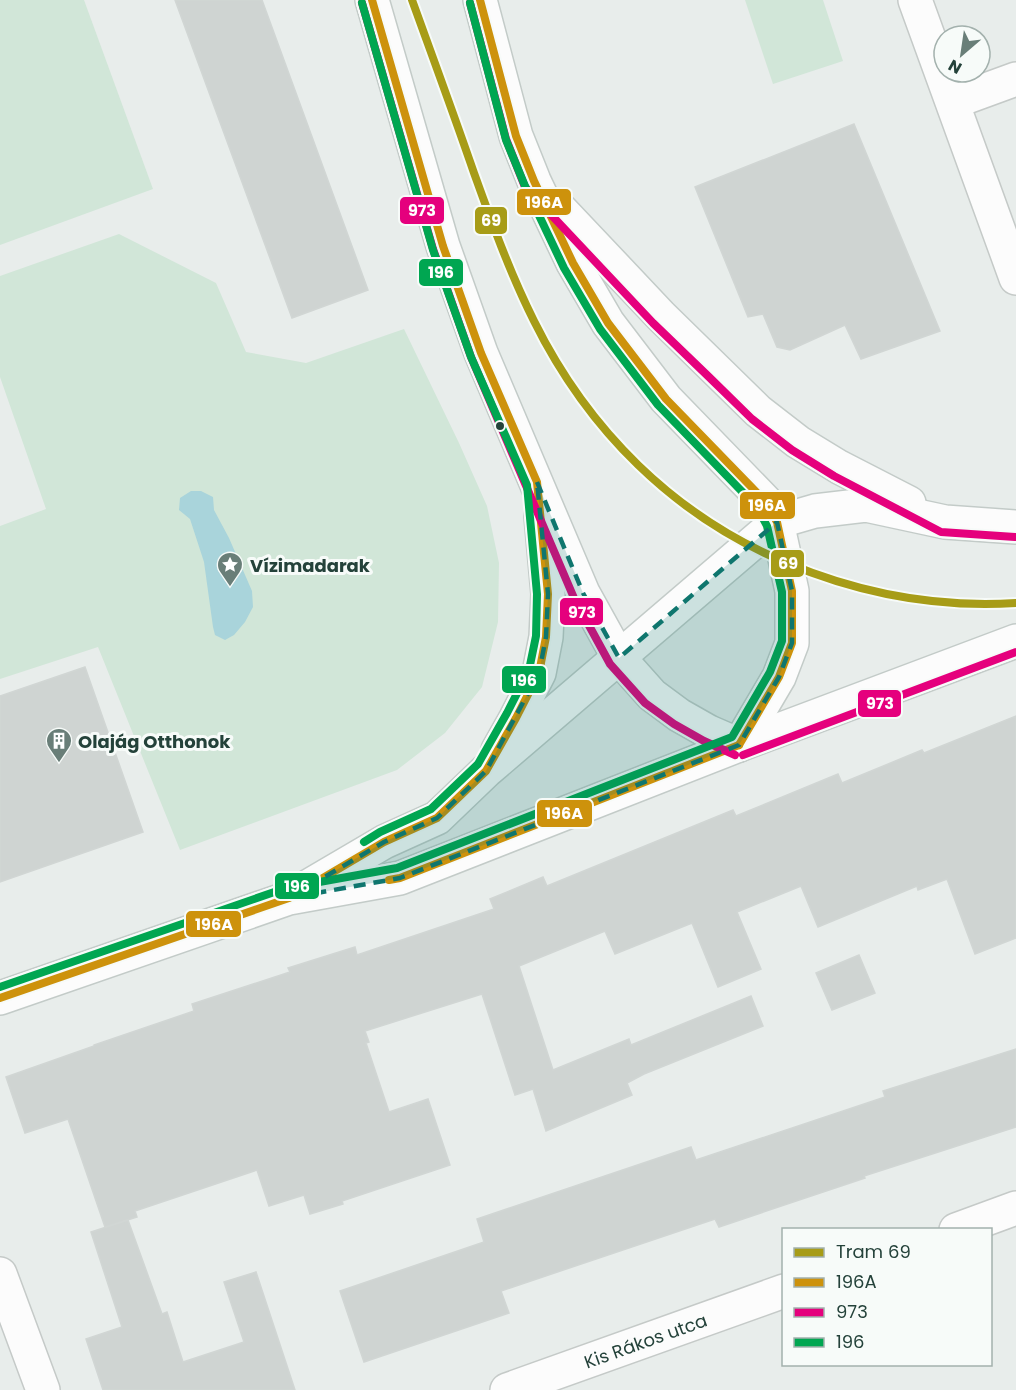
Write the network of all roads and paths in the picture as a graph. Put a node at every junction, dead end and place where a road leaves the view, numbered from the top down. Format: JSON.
{"nodes":[{"id":1,"x":372,"y":0,"type":"edge"},
{"id":2,"x":480,"y":0,"type":"edge"},
{"id":3,"x":915,"y":0,"type":"edge"},
{"id":4,"x":1016,"y":79,"type":"edge"},
{"id":5,"x":952,"y":102,"type":"junction"},
{"id":6,"x":534,"y":181,"type":"junction"},
{"id":7,"x":1016,"y":278,"type":"edge"},
{"id":8,"x":537,"y":482,"type":"junction"},
{"id":9,"x":777,"y":522,"type":"junction"},
{"id":10,"x":945,"y":522,"type":"junction"},
{"id":11,"x":1016,"y":527,"type":"edge"},
{"id":12,"x":1016,"y":641,"type":"edge"},
{"id":13,"x":620,"y":658,"type":"junction"},
{"id":14,"x":739,"y":745,"type":"junction"},
{"id":15,"x":486,"y":771,"type":"junction"},
{"id":16,"x":290,"y":898,"type":"junction"},
{"id":17,"x":0,"y":998,"type":"edge"},
{"id":18,"x":1016,"y":1208,"type":"edge"},
{"id":19,"x":961,"y":1228,"type":"edge"},
{"id":20,"x":0,"y":1274,"type":"edge"},
{"id":21,"x":782,"y":1291,"type":"edge"},
{"id":22,"x":43,"y":1390,"type":"edge"},
{"id":23,"x":507,"y":1390,"type":"edge"}],
"edges":[{"from":1,"to":8,"type":"street"},
{"from":2,"to":6,"type":"street"},
{"from":3,"to":5,"type":"street"},
{"from":4,"to":5,"type":"street"},
{"from":5,"to":7,"type":"street"},
{"from":6,"to":9,"type":"street"},
{"from":6,"to":10,"type":"street"},
{"from":8,"to":13,"type":"street"},
{"from":8,"to":15,"type":"street"},
{"from":9,"to":10,"type":"street"},
{"from":9,"to":13,"type":"street"},
{"from":9,"to":14,"type":"street"},
{"from":10,"to":11,"type":"street"},
{"from":12,"to":14,"type":"street"},
{"from":13,"to":14,"type":"street"},
{"from":13,"to":15,"type":"street"},
{"from":14,"to":16,"type":"street"},
{"from":15,"to":16,"type":"street"},
{"from":16,"to":17,"type":"street"},
{"from":18,"to":19,"type":"street"},
{"from":20,"to":22,"type":"street"},
{"from":21,"to":23,"type":"street","name":"Kis Rákos utca"}]}
